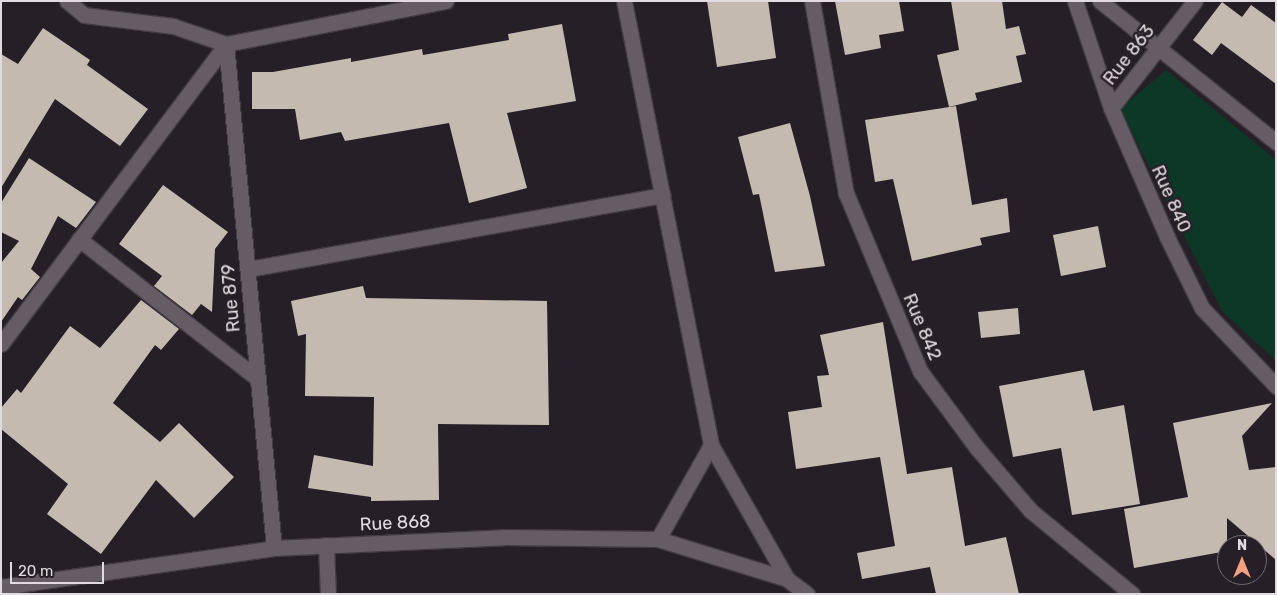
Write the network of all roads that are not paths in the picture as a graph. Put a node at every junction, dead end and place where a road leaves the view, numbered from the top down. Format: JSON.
{"nodes":[{"id":1,"x":67,"y":1,"type":"edge"},
{"id":2,"x":446,"y":1,"type":"edge"},
{"id":3,"x":624,"y":1,"type":"edge"},
{"id":4,"x":812,"y":1,"type":"edge"},
{"id":5,"x":1075,"y":1,"type":"edge"},
{"id":6,"x":1100,"y":1,"type":"edge"},
{"id":7,"x":1195,"y":1,"type":"edge"},
{"id":8,"x":226,"y":44,"type":"junction"},
{"id":9,"x":1158,"y":48,"type":"junction"},
{"id":10,"x":1111,"y":108,"type":"junction"},
{"id":11,"x":1276,"y":142,"type":"edge"},
{"id":12,"x":662,"y":195,"type":"junction"},
{"id":13,"x":79,"y":239,"type":"junction"},
{"id":14,"x":248,"y":269,"type":"junction"},
{"id":15,"x":1,"y":344,"type":"edge"},
{"id":16,"x":258,"y":379,"type":"junction"},
{"id":17,"x":1276,"y":386,"type":"edge"},
{"id":18,"x":711,"y":446,"type":"junction"},
{"id":19,"x":658,"y":539,"type":"junction"},
{"id":20,"x":326,"y":545,"type":"junction"},
{"id":21,"x":274,"y":548,"type":"junction"},
{"id":22,"x":787,"y":579,"type":"junction"},
{"id":23,"x":1,"y":587,"type":"edge"},
{"id":24,"x":328,"y":594,"type":"edge"},
{"id":25,"x":807,"y":594,"type":"edge"},
{"id":26,"x":1132,"y":594,"type":"edge"}],
"edges":[{"from":1,"to":8,"type":"street"},
{"from":2,"to":8,"type":"street"},
{"from":3,"to":12,"type":"street"},
{"from":4,"to":26,"type":"street","name":"Rue 842"},
{"from":5,"to":10,"type":"street","name":"Rue 840"},
{"from":6,"to":9,"type":"street"},
{"from":7,"to":9,"type":"street","name":"Rue 863"},
{"from":8,"to":13,"type":"street"},
{"from":8,"to":14,"type":"street","name":"Rue 879"},
{"from":9,"to":10,"type":"street","name":"Rue 863"},
{"from":9,"to":11,"type":"street"},
{"from":10,"to":17,"type":"street","name":"Rue 840"},
{"from":12,"to":14,"type":"street"},
{"from":12,"to":18,"type":"street"},
{"from":13,"to":15,"type":"street"},
{"from":13,"to":16,"type":"street"},
{"from":14,"to":16,"type":"street","name":"Rue 879"},
{"from":16,"to":21,"type":"street","name":"Rue 879"},
{"from":18,"to":19,"type":"street"},
{"from":18,"to":22,"type":"street"},
{"from":19,"to":20,"type":"street","name":"Rue 868"},
{"from":19,"to":22,"type":"street","name":"Rue 868"},
{"from":20,"to":21,"type":"street","name":"Rue 868"},
{"from":20,"to":24,"type":"street"},
{"from":21,"to":23,"type":"street","name":"Rue 868"},
{"from":22,"to":25,"type":"street"}]}
